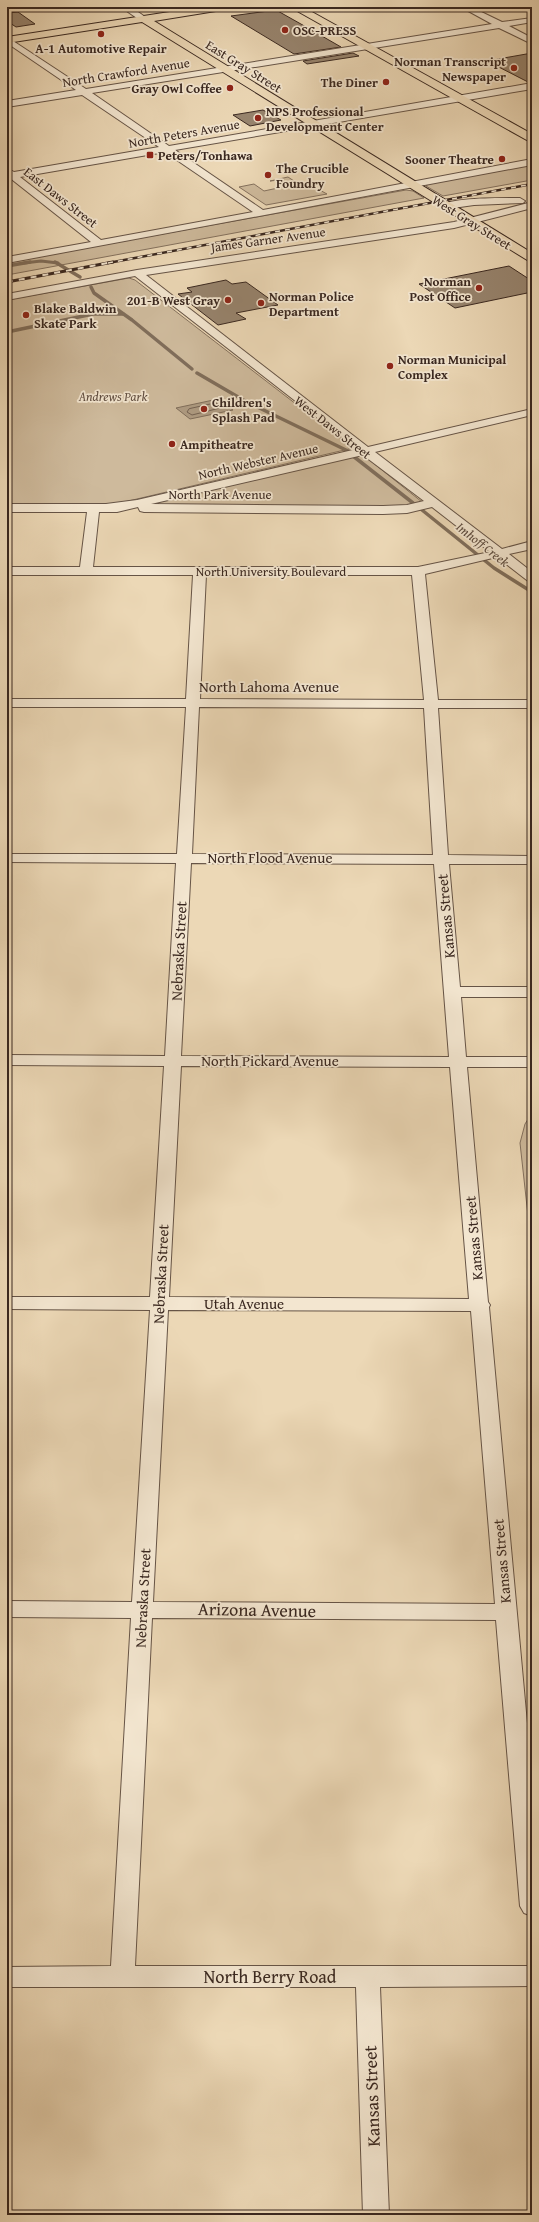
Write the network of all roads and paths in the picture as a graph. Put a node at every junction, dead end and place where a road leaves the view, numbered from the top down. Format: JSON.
{"nodes":[{"id":1,"x":125,"y":7,"type":"edge"},
{"id":2,"x":222,"y":7,"type":"edge"},
{"id":3,"x":295,"y":7,"type":"edge"},
{"id":4,"x":465,"y":7,"type":"edge"},
{"id":5,"x":144,"y":19,"type":"junction"},
{"id":6,"x":532,"y":20,"type":"edge"},
{"id":7,"x":501,"y":25,"type":"junction"},
{"id":8,"x":7,"y":40,"type":"edge"},
{"id":9,"x":532,"y":41,"type":"edge"},
{"id":10,"x":368,"y":46,"type":"junction"},
{"id":11,"x":223,"y":69,"type":"junction"},
{"id":12,"x":532,"y":86,"type":"edge"},
{"id":13,"x":82,"y":92,"type":"junction"},
{"id":14,"x":459,"y":99,"type":"junction"},
{"id":15,"x":7,"y":104,"type":"edge"},
{"id":16,"x":312,"y":124,"type":"junction"},
{"id":17,"x":532,"y":140,"type":"edge"},
{"id":18,"x":166,"y":149,"type":"junction"},
{"id":19,"x":532,"y":162,"type":"edge"},
{"id":20,"x":9,"y":174,"type":"edge"},
{"id":21,"x":412,"y":184,"type":"junction"},
{"id":22,"x":532,"y":201,"type":"edge"},
{"id":23,"x":532,"y":205,"type":"edge"},
{"id":24,"x":446,"y":206,"type":"junction"},
{"id":25,"x":261,"y":213,"type":"junction"},
{"id":26,"x":470,"y":221,"type":"junction"},
{"id":27,"x":99,"y":243,"type":"junction"},
{"id":28,"x":532,"y":259,"type":"edge"},
{"id":29,"x":7,"y":260,"type":"edge"},
{"id":30,"x":137,"y":273,"type":"junction"},
{"id":31,"x":7,"y":297,"type":"edge"},
{"id":32,"x":532,"y":412,"type":"edge"},
{"id":33,"x":365,"y":450,"type":"junction"},
{"id":34,"x":433,"y":503,"type":"junction"},
{"id":35,"x":7,"y":508,"type":"edge"},
{"id":36,"x":93,"y":508,"type":"junction"},
{"id":37,"x":106,"y":508,"type":"junction"},
{"id":38,"x":532,"y":545,"type":"edge"},
{"id":39,"x":486,"y":556,"type":"junction"},
{"id":40,"x":7,"y":571,"type":"edge"},
{"id":41,"x":86,"y":571,"type":"junction"},
{"id":42,"x":200,"y":571,"type":"junction"},
{"id":43,"x":418,"y":571,"type":"junction"},
{"id":44,"x":532,"y":578,"type":"edge"},
{"id":45,"x":7,"y":703,"type":"edge"},
{"id":46,"x":192,"y":704,"type":"junction"},
{"id":47,"x":431,"y":704,"type":"junction"},
{"id":48,"x":532,"y":704,"type":"edge"},
{"id":49,"x":184,"y":857,"type":"junction"},
{"id":50,"x":7,"y":858,"type":"edge"},
{"id":51,"x":442,"y":859,"type":"junction"},
{"id":52,"x":532,"y":860,"type":"edge"},
{"id":53,"x":453,"y":992,"type":"junction"},
{"id":54,"x":532,"y":992,"type":"edge"},
{"id":55,"x":7,"y":1060,"type":"edge"},
{"id":56,"x":173,"y":1060,"type":"junction"},
{"id":57,"x":458,"y":1062,"type":"junction"},
{"id":58,"x":532,"y":1062,"type":"edge"},
{"id":59,"x":7,"y":1303,"type":"edge"},
{"id":60,"x":159,"y":1303,"type":"junction"},
{"id":61,"x":480,"y":1305,"type":"junction"},
{"id":62,"x":7,"y":1609,"type":"edge"},
{"id":63,"x":143,"y":1609,"type":"junction"},
{"id":64,"x":506,"y":1612,"type":"junction"},
{"id":65,"x":532,"y":1906,"type":"edge"},
{"id":66,"x":532,"y":1976,"type":"edge"},
{"id":67,"x":7,"y":1977,"type":"edge"},
{"id":68,"x":122,"y":1977,"type":"junction"},
{"id":69,"x":368,"y":1977,"type":"junction"},
{"id":70,"x":376,"y":2215,"type":"edge"}],
"edges":[{"from":1,"to":5,"type":"street","name":"East Gray Street"},
{"from":2,"to":5,"type":"main road"},
{"from":3,"to":10,"type":"main road"},
{"from":4,"to":7,"type":"street"},
{"from":5,"to":8,"type":"main road"},
{"from":5,"to":11,"type":"main road","name":"East Gray Street"},
{"from":6,"to":7,"type":"street","name":"North Crawford Avenue"},
{"from":7,"to":9,"type":"street"},
{"from":7,"to":10,"type":"street","name":"North Crawford Avenue"},
{"from":8,"to":13,"type":"street"},
{"from":10,"to":11,"type":"street","name":"North Crawford Avenue"},
{"from":10,"to":14,"type":"main road"},
{"from":11,"to":13,"type":"street","name":"North Crawford Avenue"},
{"from":11,"to":16,"type":"main road","name":"East Gray Street"},
{"from":12,"to":14,"type":"street","name":"North Peters Avenue"},
{"from":13,"to":15,"type":"street","name":"North Crawford Avenue"},
{"from":13,"to":18,"type":"street"},
{"from":14,"to":16,"type":"street","name":"North Peters Avenue"},
{"from":14,"to":17,"type":"main road"},
{"from":16,"to":18,"type":"street","name":"North Peters Avenue"},
{"from":16,"to":21,"type":"main road","name":"East Gray Street"},
{"from":18,"to":20,"type":"street","name":"North Peters Avenue"},
{"from":18,"to":25,"type":"street"},
{"from":19,"to":21,"type":"street"},
{"from":20,"to":27,"type":"street","name":"East Daws Street"},
{"from":21,"to":24,"type":"main road","name":"West Gray Street"},
{"from":21,"to":25,"type":"street"},
{"from":22,"to":24,"type":"street"},
{"from":23,"to":26,"type":"street","name":"James Garner Avenue"},
{"from":24,"to":26,"type":"main road","name":"West Gray Street"},
{"from":25,"to":27,"type":"street"},
{"from":26,"to":28,"type":"main road","name":"West Gray Street"},
{"from":26,"to":30,"type":"street","name":"James Garner Avenue"},
{"from":27,"to":29,"type":"street"},
{"from":30,"to":31,"type":"street","name":"James Garner Avenue"},
{"from":30,"to":33,"type":"street","name":"West Daws Street"},
{"from":32,"to":33,"type":"street","name":"North Webster Avenue"},
{"from":33,"to":34,"type":"street","name":"West Daws Street"},
{"from":33,"to":37,"type":"street","name":"North Webster Avenue"},
{"from":34,"to":37,"type":"street","name":"North Park Avenue"},
{"from":34,"to":39,"type":"street","name":"West Daws Street"},
{"from":35,"to":36,"type":"street","name":"North Park Avenue"},
{"from":36,"to":37,"type":"street","name":"North Park Avenue"},
{"from":36,"to":41,"type":"street"},
{"from":38,"to":39,"type":"street","name":"North University Boulevard"},
{"from":39,"to":43,"type":"street","name":"North University Boulevard"},
{"from":39,"to":44,"type":"street","name":"West Daws Street"},
{"from":40,"to":41,"type":"street","name":"North University Boulevard"},
{"from":41,"to":42,"type":"street","name":"North University Boulevard"},
{"from":42,"to":43,"type":"street","name":"North University Boulevard"},
{"from":42,"to":46,"type":"street","name":"Nebraska Street"},
{"from":43,"to":47,"type":"street","name":"Kansas Street"},
{"from":45,"to":46,"type":"street","name":"North Lahoma Avenue"},
{"from":46,"to":47,"type":"street","name":"North Lahoma Avenue"},
{"from":46,"to":49,"type":"street","name":"Nebraska Street"},
{"from":47,"to":48,"type":"street","name":"North Lahoma Avenue"},
{"from":47,"to":51,"type":"street","name":"Kansas Street"},
{"from":49,"to":50,"type":"street","name":"North Flood Avenue"},
{"from":49,"to":51,"type":"street","name":"North Flood Avenue"},
{"from":49,"to":56,"type":"street","name":"Nebraska Street"},
{"from":51,"to":52,"type":"street","name":"North Flood Avenue"},
{"from":51,"to":53,"type":"street","name":"Kansas Street"},
{"from":53,"to":54,"type":"street"},
{"from":53,"to":57,"type":"street","name":"Kansas Street"},
{"from":55,"to":56,"type":"street","name":"North Pickard Avenue"},
{"from":56,"to":57,"type":"street","name":"North Pickard Avenue"},
{"from":56,"to":60,"type":"street","name":"Nebraska Street"},
{"from":57,"to":58,"type":"street","name":"North Pickard Avenue"},
{"from":57,"to":61,"type":"street","name":"Kansas Street"},
{"from":59,"to":60,"type":"street","name":"Utah Avenue"},
{"from":60,"to":61,"type":"street","name":"Utah Avenue"},
{"from":60,"to":63,"type":"street","name":"Nebraska Street"},
{"from":61,"to":64,"type":"street","name":"Kansas Street"},
{"from":62,"to":63,"type":"street","name":"Arizona Avenue"},
{"from":63,"to":64,"type":"street","name":"Arizona Avenue"},
{"from":63,"to":68,"type":"street","name":"Nebraska Street"},
{"from":64,"to":65,"type":"street","name":"Kansas Street"},
{"from":66,"to":69,"type":"street","name":"North Berry Road"},
{"from":67,"to":68,"type":"street","name":"North Berry Road"},
{"from":68,"to":69,"type":"street","name":"North Berry Road"},
{"from":69,"to":70,"type":"street","name":"Kansas Street"}]}
